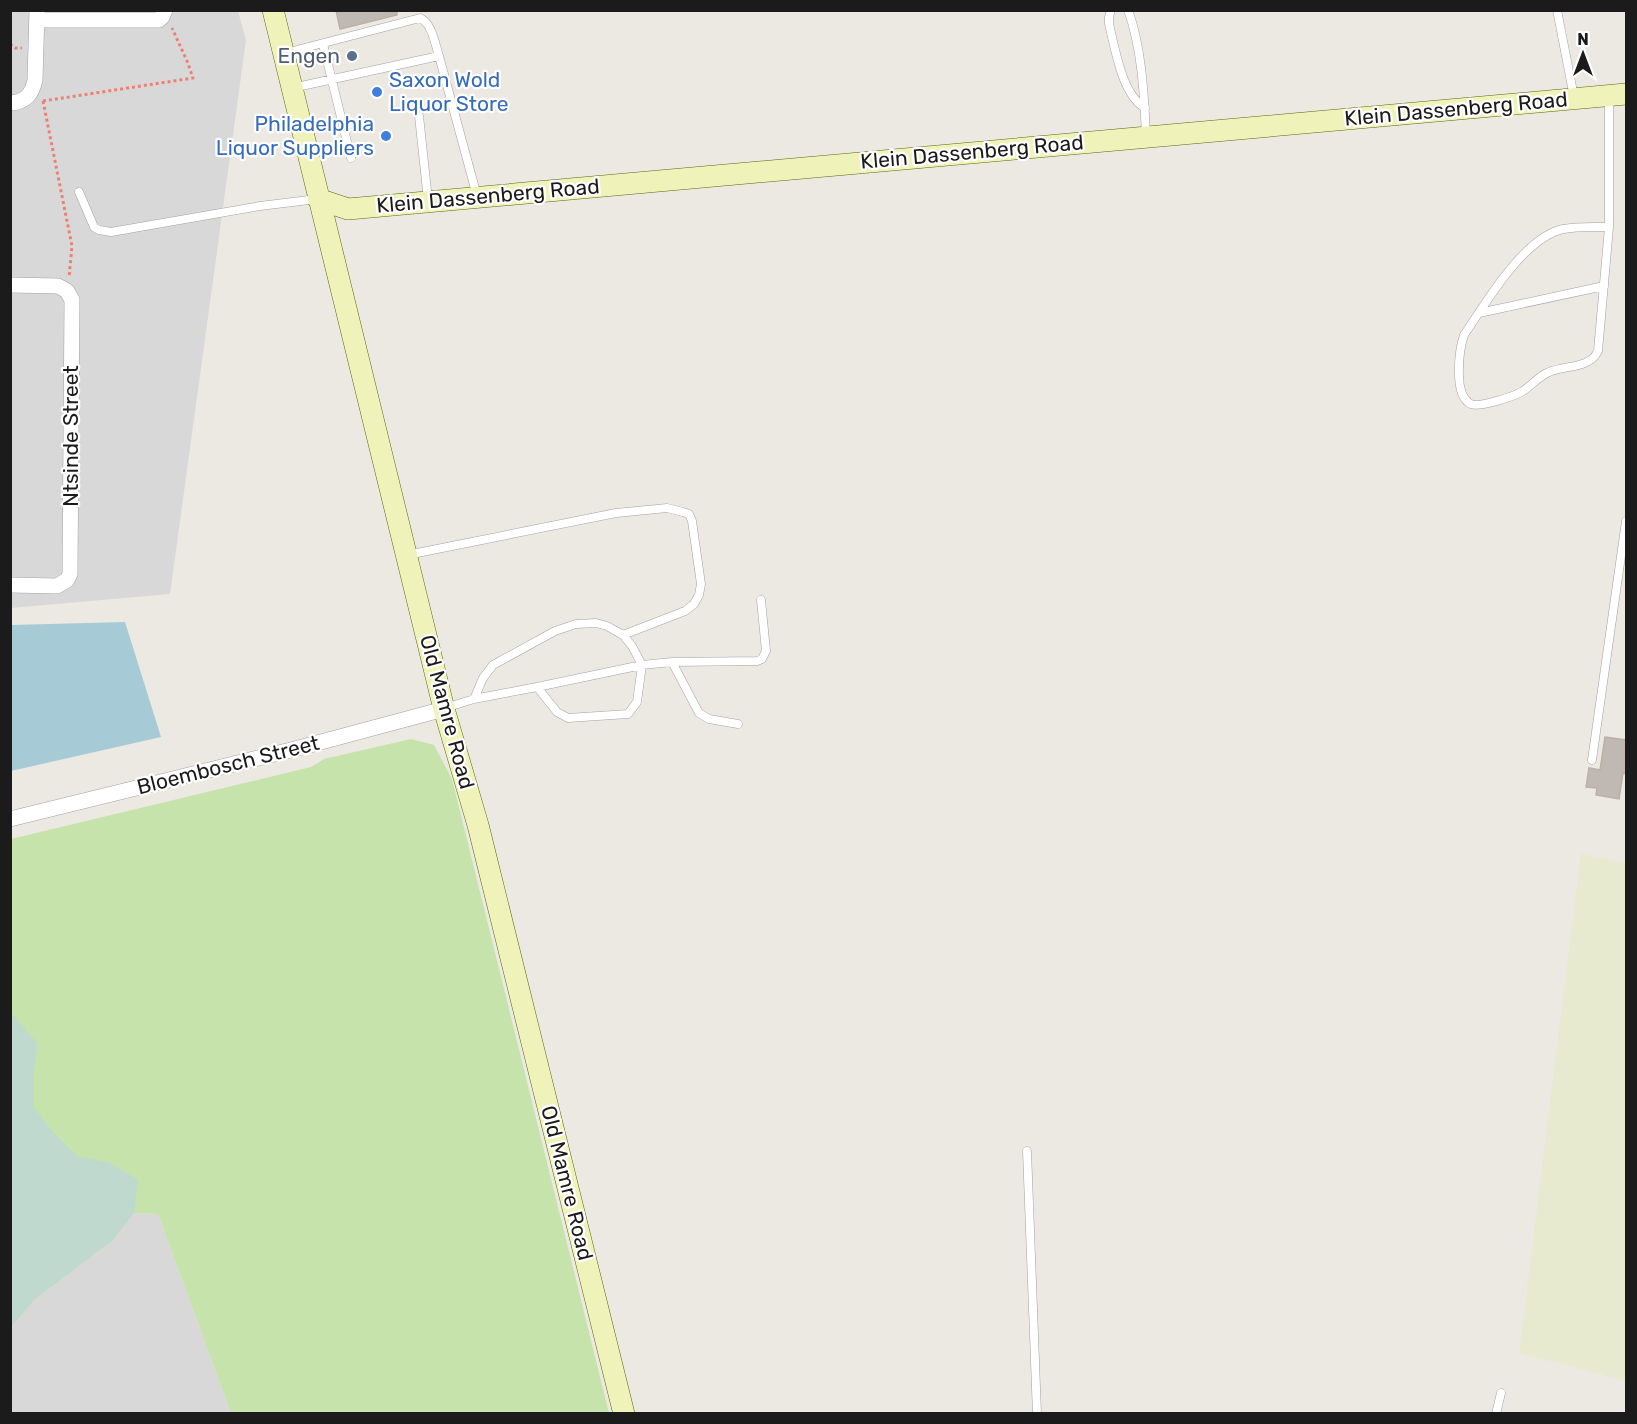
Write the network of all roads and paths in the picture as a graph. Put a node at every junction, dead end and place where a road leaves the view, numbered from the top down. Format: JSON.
{"nodes":[{"id":1,"x":273,"y":10,"type":"edge"},
{"id":2,"x":1111,"y":10,"type":"edge"},
{"id":3,"x":1128,"y":10,"type":"edge"},
{"id":4,"x":1557,"y":10,"type":"edge"},
{"id":5,"x":165,"y":12,"type":"edge"},
{"id":6,"x":37,"y":15,"type":"edge"},
{"id":7,"x":322,"y":44,"type":"junction"},
{"id":8,"x":284,"y":54,"type":"junction"},
{"id":9,"x":439,"y":56,"type":"junction"},
{"id":10,"x":332,"y":80,"type":"junction"},
{"id":11,"x":292,"y":88,"type":"junction"},
{"id":12,"x":1618,"y":94,"type":"edge"},
{"id":13,"x":36,"y":98,"type":"junction"},
{"id":14,"x":1574,"y":99,"type":"junction"},
{"id":15,"x":10,"y":103,"type":"edge"},
{"id":16,"x":1144,"y":108,"type":"junction"},
{"id":17,"x":419,"y":116,"type":"dead end"},
{"id":18,"x":1146,"y":136,"type":"junction"},
{"id":19,"x":351,"y":158,"type":"dead end"},
{"id":20,"x":79,"y":192,"type":"dead end"},
{"id":21,"x":478,"y":197,"type":"junction"},
{"id":22,"x":318,"y":199,"type":"junction"},
{"id":23,"x":428,"y":201,"type":"junction"},
{"id":24,"x":1609,"y":227,"type":"junction"},
{"id":25,"x":10,"y":285,"type":"edge"},
{"id":26,"x":1604,"y":286,"type":"junction"},
{"id":27,"x":68,"y":291,"type":"junction"},
{"id":28,"x":1479,"y":313,"type":"junction"},
{"id":29,"x":1626,"y":521,"type":"edge"},
{"id":30,"x":406,"y":555,"type":"junction"},
{"id":31,"x":10,"y":585,"type":"edge"},
{"id":32,"x":761,"y":600,"type":"dead end"},
{"id":33,"x":623,"y":634,"type":"junction"},
{"id":34,"x":672,"y":662,"type":"junction"},
{"id":35,"x":642,"y":666,"type":"junction"},
{"id":36,"x":537,"y":687,"type":"junction"},
{"id":37,"x":474,"y":699,"type":"junction"},
{"id":38,"x":444,"y":709,"type":"junction"},
{"id":39,"x":738,"y":724,"type":"dead end"},
{"id":40,"x":1592,"y":760,"type":"dead end"},
{"id":41,"x":10,"y":819,"type":"edge"},
{"id":42,"x":1027,"y":1151,"type":"dead end"},
{"id":43,"x":1501,"y":1393,"type":"dead end"},
{"id":44,"x":624,"y":1413,"type":"edge"},
{"id":45,"x":1038,"y":1413,"type":"edge"},
{"id":46,"x":1496,"y":1413,"type":"edge"}],
"edges":[{"from":1,"to":8,"type":"main road","name":"Old Mamre Road"},
{"from":2,"to":16,"type":"lane"},
{"from":3,"to":16,"type":"lane"},
{"from":4,"to":14,"type":"lane"},
{"from":5,"to":6,"type":"street"},
{"from":5,"to":13,"type":"path"},
{"from":6,"to":13,"type":"street"},
{"from":7,"to":8,"type":"lane"},
{"from":7,"to":9,"type":"lane"},
{"from":7,"to":10,"type":"lane"},
{"from":8,"to":11,"type":"main road","name":"Old Mamre Road"},
{"from":9,"to":10,"type":"lane"},
{"from":9,"to":21,"type":"lane"},
{"from":10,"to":11,"type":"lane"},
{"from":10,"to":19,"type":"lane"},
{"from":11,"to":22,"type":"main road","name":"Old Mamre Road"},
{"from":12,"to":14,"type":"main road","name":"Klein Dassenberg Road"},
{"from":12,"to":24,"type":"lane"},
{"from":13,"to":15,"type":"street"},
{"from":13,"to":27,"type":"path"},
{"from":14,"to":18,"type":"main road","name":"Klein Dassenberg Road"},
{"from":16,"to":18,"type":"lane"},
{"from":17,"to":23,"type":"lane"},
{"from":18,"to":21,"type":"main road","name":"Klein Dassenberg Road"},
{"from":20,"to":22,"type":"lane"},
{"from":21,"to":23,"type":"main road","name":"Klein Dassenberg Road"},
{"from":22,"to":23,"type":"main road","name":"Klein Dassenberg Road"},
{"from":22,"to":30,"type":"main road","name":"Old Mamre Road"},
{"from":24,"to":26,"type":"lane"},
{"from":24,"to":28,"type":"lane"},
{"from":25,"to":27,"type":"street"},
{"from":26,"to":28,"type":"lane"},
{"from":26,"to":28,"type":"lane"},
{"from":27,"to":31,"type":"street","name":"Ntsinde Street"},
{"from":29,"to":40,"type":"lane"},
{"from":30,"to":33,"type":"lane"},
{"from":30,"to":38,"type":"main road","name":"Old Mamre Road"},
{"from":32,"to":34,"type":"lane"},
{"from":33,"to":35,"type":"lane"},
{"from":33,"to":37,"type":"lane"},
{"from":34,"to":35,"type":"lane"},
{"from":34,"to":39,"type":"lane"},
{"from":35,"to":36,"type":"lane"},
{"from":35,"to":36,"type":"lane"},
{"from":36,"to":37,"type":"lane"},
{"from":37,"to":38,"type":"lane"},
{"from":38,"to":41,"type":"street","name":"Bloembosch Street"},
{"from":38,"to":44,"type":"main road","name":"Old Mamre Road"},
{"from":42,"to":45,"type":"lane"},
{"from":43,"to":46,"type":"lane"}]}
